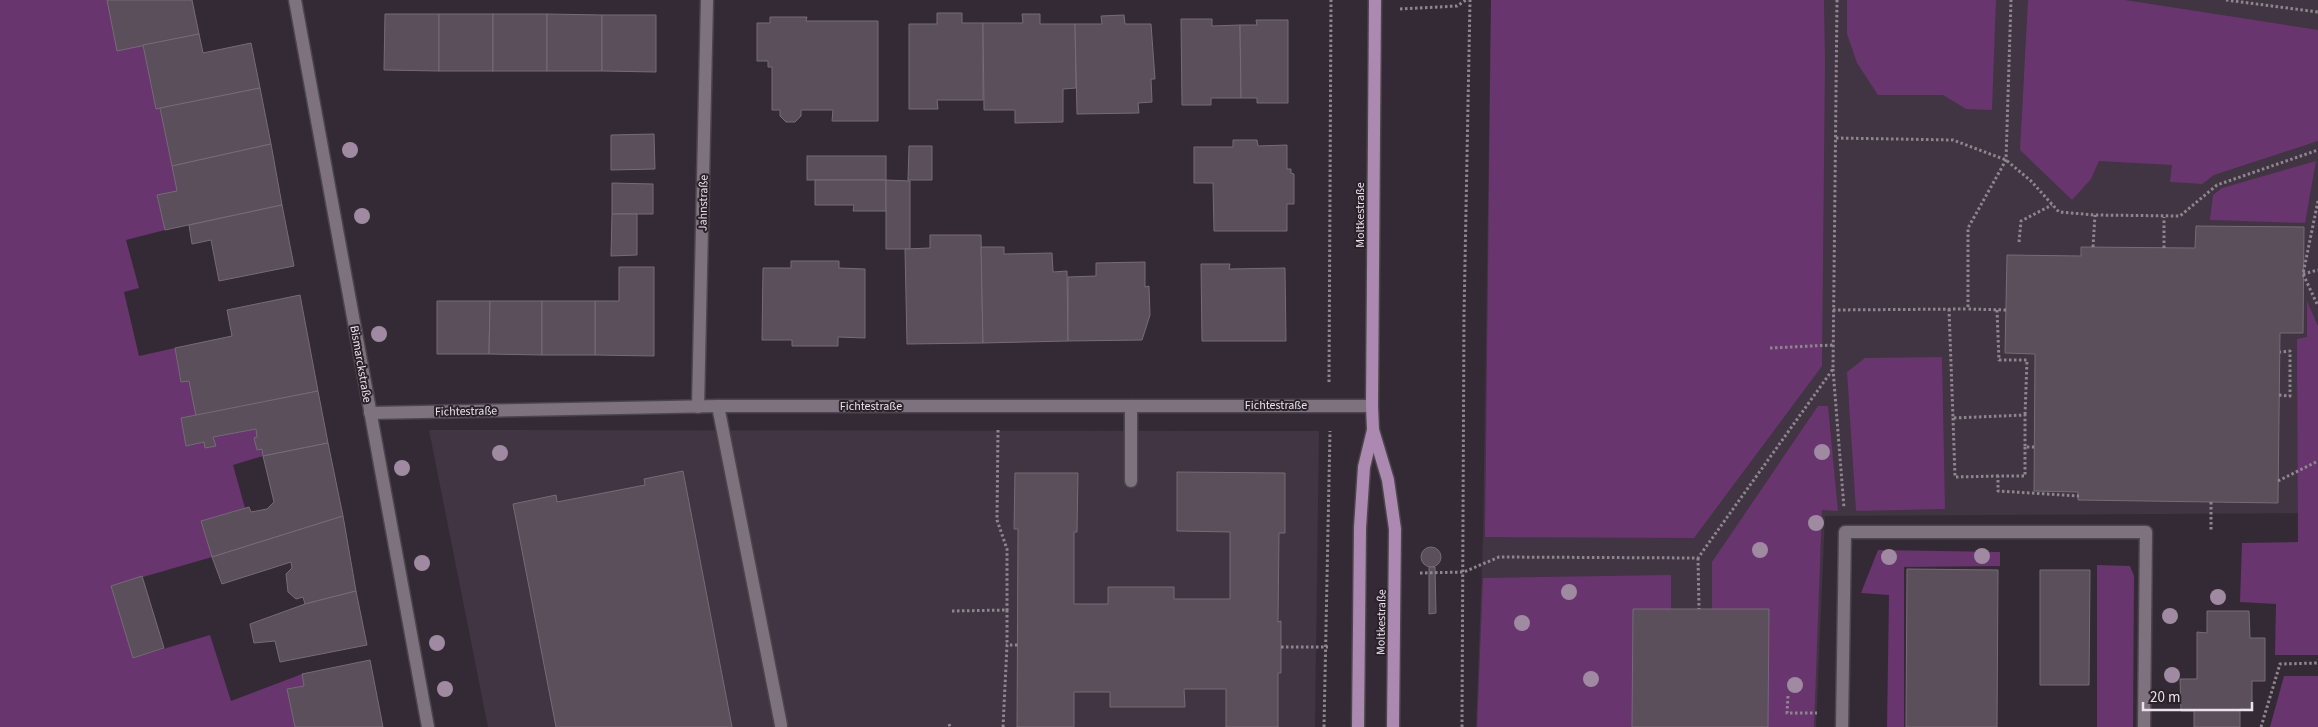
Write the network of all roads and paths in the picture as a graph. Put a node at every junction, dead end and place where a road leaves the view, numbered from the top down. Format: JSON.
{"nodes":[{"id":1,"x":295,"y":0,"type":"edge"},
{"id":2,"x":707,"y":0,"type":"edge"},
{"id":3,"x":1331,"y":0,"type":"edge"},
{"id":4,"x":1466,"y":0,"type":"edge"},
{"id":5,"x":1470,"y":0,"type":"edge"},
{"id":6,"x":1837,"y":0,"type":"edge"},
{"id":7,"x":2010,"y":0,"type":"edge"},
{"id":8,"x":2226,"y":0,"type":"edge"},
{"id":9,"x":1375,"y":5,"type":"edge"},
{"id":10,"x":2318,"y":12,"type":"edge"},
{"id":11,"x":1836,"y":138,"type":"junction"},
{"id":12,"x":2318,"y":150,"type":"edge"},
{"id":13,"x":2006,"y":160,"type":"junction"},
{"id":14,"x":2318,"y":201,"type":"edge"},
{"id":15,"x":2052,"y":205,"type":"junction"},
{"id":16,"x":2095,"y":215,"type":"junction"},
{"id":17,"x":2164,"y":216,"type":"junction"},
{"id":18,"x":2019,"y":242,"type":"dead end"},
{"id":19,"x":2093,"y":247,"type":"dead end"},
{"id":20,"x":2164,"y":248,"type":"dead end"},
{"id":21,"x":2318,"y":270,"type":"edge"},
{"id":22,"x":2303,"y":274,"type":"junction"},
{"id":23,"x":2318,"y":306,"type":"edge"},
{"id":24,"x":1949,"y":309,"type":"junction"},
{"id":25,"x":1968,"y":309,"type":"junction"},
{"id":26,"x":1833,"y":310,"type":"junction"},
{"id":27,"x":1997,"y":310,"type":"junction"},
{"id":28,"x":2006,"y":310,"type":"dead end"},
{"id":29,"x":1833,"y":346,"type":"junction"},
{"id":30,"x":1770,"y":348,"type":"dead end"},
{"id":31,"x":2280,"y":352,"type":"dead end"},
{"id":32,"x":1833,"y":369,"type":"junction"},
{"id":33,"x":2279,"y":395,"type":"dead end"},
{"id":34,"x":1329,"y":405,"type":"junction"},
{"id":35,"x":698,"y":406,"type":"junction"},
{"id":36,"x":718,"y":406,"type":"junction"},
{"id":37,"x":998,"y":406,"type":"junction"},
{"id":38,"x":1131,"y":406,"type":"junction"},
{"id":39,"x":1372,"y":406,"type":"junction"},
{"id":40,"x":370,"y":413,"type":"junction"},
{"id":41,"x":2025,"y":416,"type":"junction"},
{"id":42,"x":1953,"y":418,"type":"junction"},
{"id":43,"x":1373,"y":430,"type":"junction"},
{"id":44,"x":2025,"y":447,"type":"junction"},
{"id":45,"x":2034,"y":447,"type":"dead end"},
{"id":46,"x":2318,"y":461,"type":"edge"},
{"id":47,"x":1998,"y":476,"type":"junction"},
{"id":48,"x":2278,"y":481,"type":"dead end"},
{"id":49,"x":1131,"y":482,"type":"dead end"},
{"id":50,"x":2079,"y":496,"type":"dead end"},
{"id":51,"x":2211,"y":502,"type":"dead end"},
{"id":52,"x":2211,"y":531,"type":"dead end"},
{"id":53,"x":1845,"y":532,"type":"junction"},
{"id":54,"x":1698,"y":558,"type":"junction"},
{"id":55,"x":1395,"y":571,"type":"junction"},
{"id":56,"x":1360,"y":572,"type":"junction"},
{"id":57,"x":1464,"y":572,"type":"junction"},
{"id":58,"x":1327,"y":573,"type":"junction"},
{"id":59,"x":1699,"y":609,"type":"dead end"},
{"id":60,"x":1007,"y":610,"type":"junction"},
{"id":61,"x":952,"y":611,"type":"dead end"},
{"id":62,"x":1007,"y":645,"type":"junction"},
{"id":63,"x":1018,"y":645,"type":"dead end"},
{"id":64,"x":2318,"y":663,"type":"edge"},
{"id":65,"x":1788,"y":696,"type":"dead end"},
{"id":66,"x":1842,"y":712,"type":"junction"},
{"id":67,"x":782,"y":725,"type":"dead end"},
{"id":68,"x":428,"y":727,"type":"edge"},
{"id":69,"x":1003,"y":727,"type":"edge"},
{"id":70,"x":1324,"y":727,"type":"edge"},
{"id":71,"x":1358,"y":727,"type":"edge"},
{"id":72,"x":1393,"y":727,"type":"edge"},
{"id":73,"x":1462,"y":727,"type":"edge"},
{"id":74,"x":1842,"y":727,"type":"edge"},
{"id":75,"x":2144,"y":727,"type":"edge"},
{"id":76,"x":2261,"y":727,"type":"edge"}],
"edges":[{"from":1,"to":40,"type":"street","name":"Bismarckstraße"},
{"from":2,"to":35,"type":"street","name":"Jahnstraße"},
{"from":3,"to":34,"type":"path"},
{"from":4,"to":9,"type":"path"},
{"from":5,"to":57,"type":"path"},
{"from":6,"to":11,"type":"path"},
{"from":7,"to":13,"type":"path"},
{"from":8,"to":10,"type":"path"},
{"from":9,"to":39,"type":"main road","name":"Moltkestraße"},
{"from":11,"to":13,"type":"path"},
{"from":11,"to":26,"type":"path"},
{"from":12,"to":17,"type":"path"},
{"from":13,"to":15,"type":"path"},
{"from":13,"to":25,"type":"path"},
{"from":14,"to":22,"type":"path"},
{"from":15,"to":16,"type":"path"},
{"from":15,"to":18,"type":"path"},
{"from":16,"to":17,"type":"path"},
{"from":16,"to":19,"type":"path"},
{"from":17,"to":20,"type":"path"},
{"from":21,"to":22,"type":"path"},
{"from":22,"to":23,"type":"path"},
{"from":24,"to":25,"type":"path"},
{"from":24,"to":26,"type":"path"},
{"from":24,"to":42,"type":"path"},
{"from":25,"to":27,"type":"path"},
{"from":26,"to":29,"type":"path"},
{"from":27,"to":28,"type":"path"},
{"from":27,"to":41,"type":"path"},
{"from":29,"to":30,"type":"path"},
{"from":29,"to":32,"type":"path"},
{"from":31,"to":33,"type":"path"},
{"from":32,"to":53,"type":"path"},
{"from":32,"to":54,"type":"path"},
{"from":34,"to":38,"type":"street","name":"Fichtestraße"},
{"from":34,"to":39,"type":"street","name":"Fichtestraße"},
{"from":34,"to":58,"type":"path"},
{"from":35,"to":36,"type":"street","name":"Fichtestraße"},
{"from":35,"to":40,"type":"street","name":"Fichtestraße"},
{"from":36,"to":37,"type":"street","name":"Fichtestraße"},
{"from":36,"to":67,"type":"street"},
{"from":37,"to":38,"type":"street","name":"Fichtestraße"},
{"from":37,"to":60,"type":"path"},
{"from":38,"to":49,"type":"street"},
{"from":39,"to":43,"type":"main road","name":"Moltkestraße"},
{"from":40,"to":68,"type":"street","name":"Bismarckstraße"},
{"from":41,"to":42,"type":"path"},
{"from":41,"to":44,"type":"path"},
{"from":42,"to":47,"type":"path"},
{"from":43,"to":55,"type":"main road","name":"Moltkestraße"},
{"from":43,"to":56,"type":"main road","name":"Moltkestraße"},
{"from":44,"to":45,"type":"path"},
{"from":44,"to":47,"type":"path"},
{"from":46,"to":48,"type":"path"},
{"from":47,"to":50,"type":"path"},
{"from":51,"to":52,"type":"path"},
{"from":53,"to":66,"type":"street"},
{"from":53,"to":75,"type":"street"},
{"from":54,"to":57,"type":"path"},
{"from":54,"to":59,"type":"path"},
{"from":55,"to":57,"type":"path"},
{"from":55,"to":72,"type":"main road","name":"Moltkestraße"},
{"from":56,"to":58,"type":"path"},
{"from":56,"to":71,"type":"main road","name":"Moltkestraße"},
{"from":57,"to":73,"type":"path"},
{"from":58,"to":70,"type":"path"},
{"from":60,"to":61,"type":"path"},
{"from":60,"to":62,"type":"path"},
{"from":62,"to":63,"type":"path"},
{"from":62,"to":69,"type":"path"},
{"from":64,"to":76,"type":"path"},
{"from":65,"to":66,"type":"path"},
{"from":66,"to":74,"type":"street"}]}
